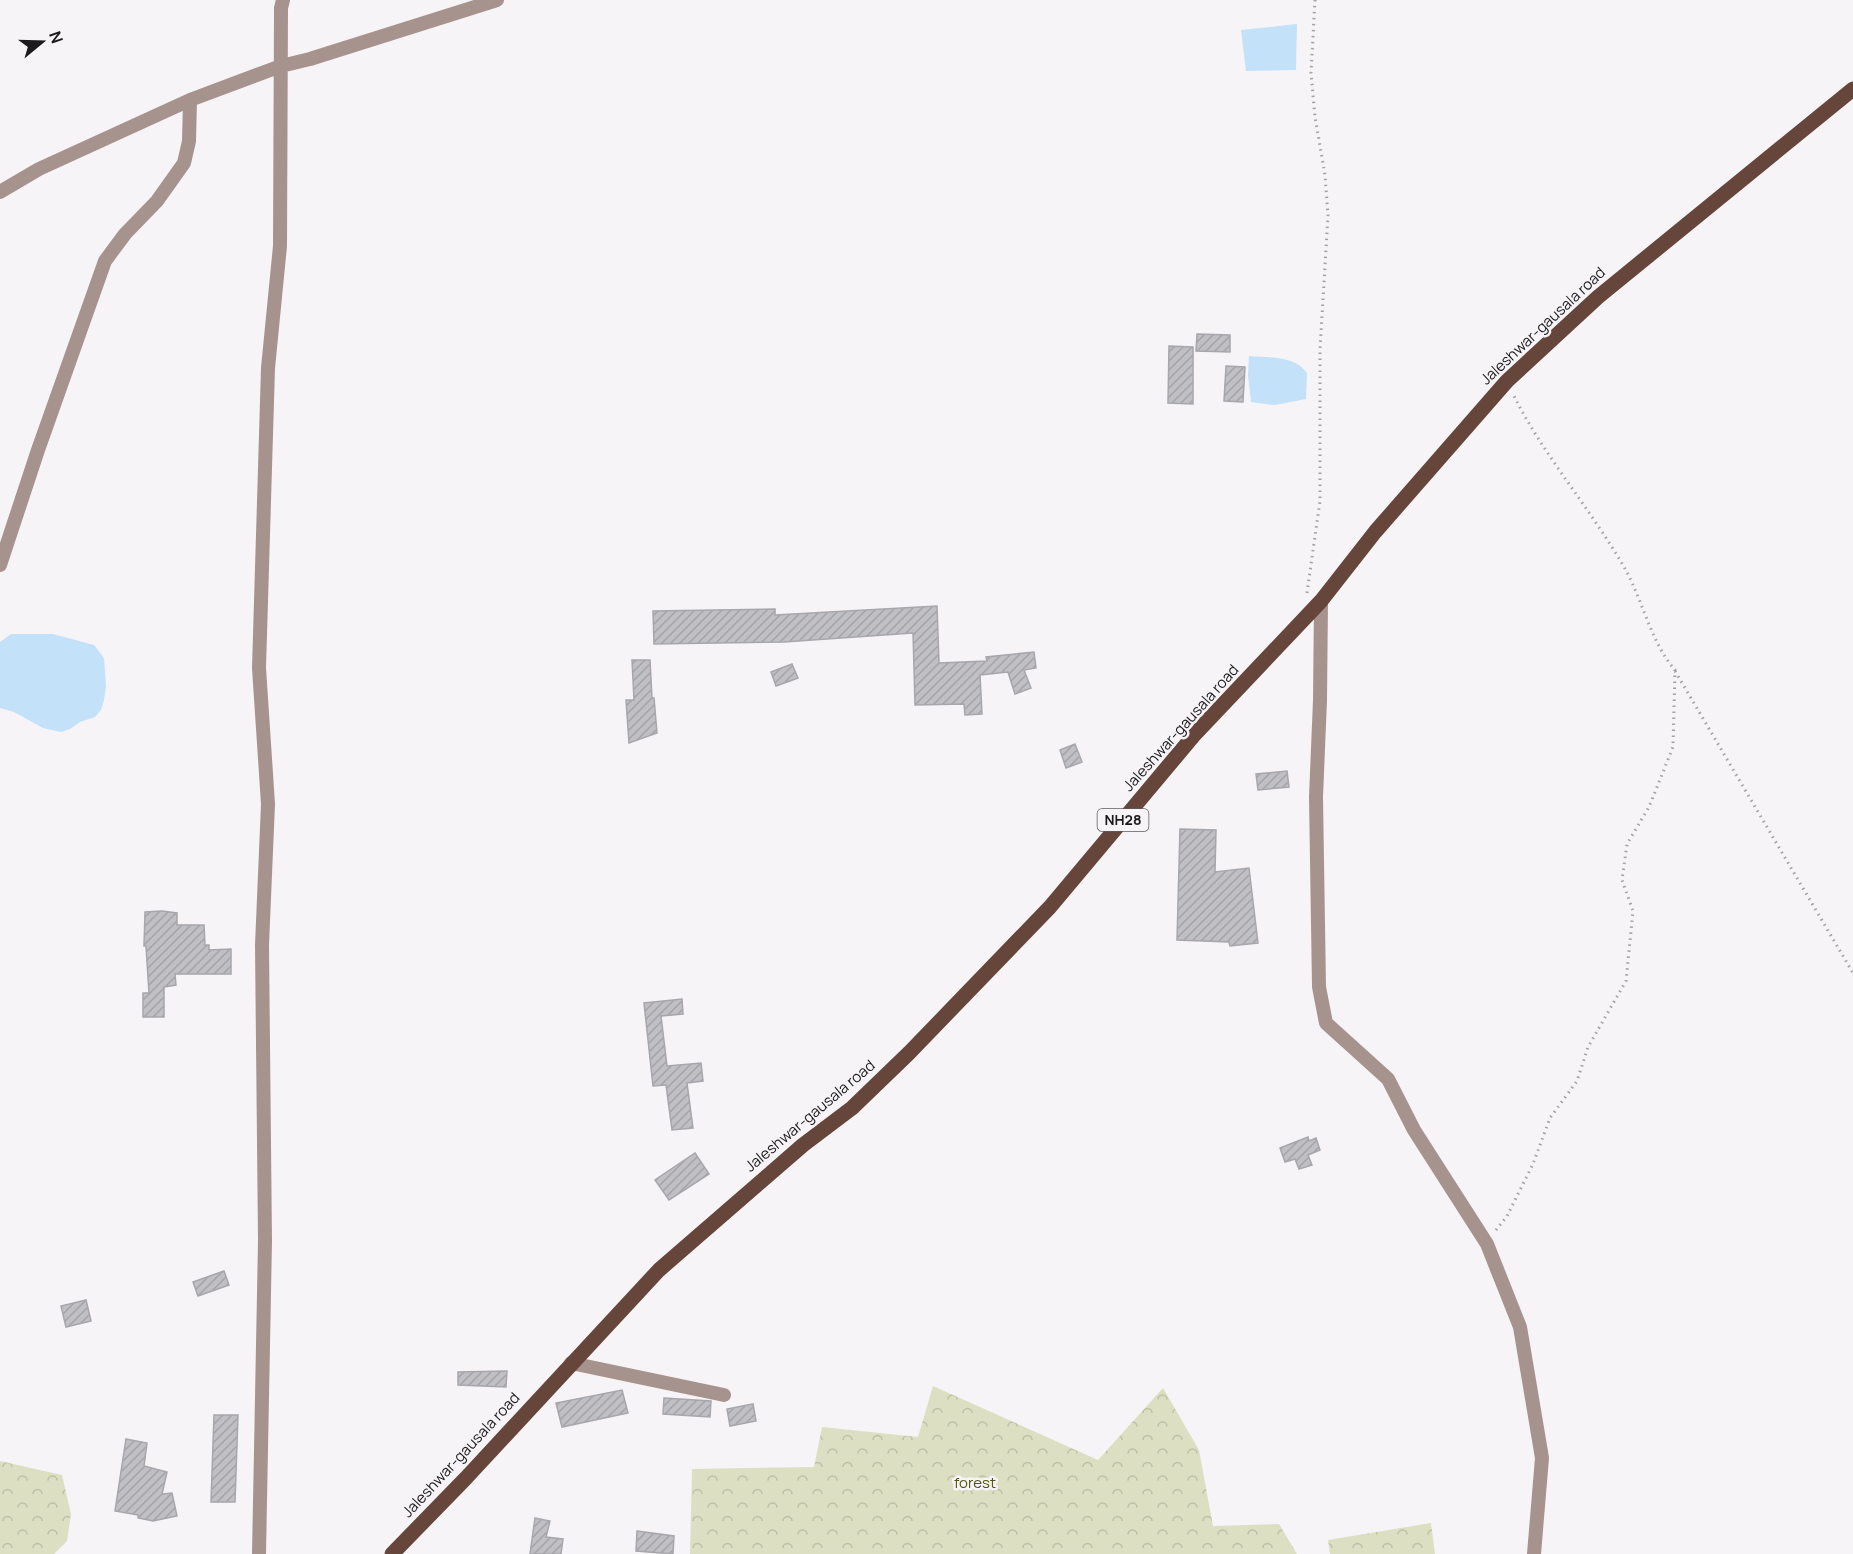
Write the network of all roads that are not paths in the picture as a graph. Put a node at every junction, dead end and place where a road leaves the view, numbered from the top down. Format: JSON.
{"nodes":[{"id":1,"x":283,"y":0,"type":"edge"},
{"id":2,"x":497,"y":0,"type":"edge"},
{"id":3,"x":281,"y":66,"type":"junction"},
{"id":4,"x":1853,"y":89,"type":"edge"},
{"id":5,"x":190,"y":100,"type":"junction"},
{"id":6,"x":0,"y":192,"type":"edge"},
{"id":7,"x":0,"y":565,"type":"edge"},
{"id":8,"x":1321,"y":601,"type":"junction"},
{"id":9,"x":571,"y":1363,"type":"junction"},
{"id":10,"x":724,"y":1395,"type":"dead end"},
{"id":11,"x":259,"y":1554,"type":"edge"},
{"id":12,"x":392,"y":1554,"type":"edge"},
{"id":13,"x":1534,"y":1554,"type":"edge"}],
"edges":[{"from":1,"to":3,"type":"street"},
{"from":2,"to":3,"type":"street"},
{"from":3,"to":5,"type":"street"},
{"from":3,"to":11,"type":"street"},
{"from":4,"to":8,"type":"main road","name":"Jaleshwar-gausala road","number":"NH28"},
{"from":5,"to":6,"type":"street"},
{"from":5,"to":7,"type":"street"},
{"from":8,"to":9,"type":"main road","name":"Jaleshwar-gausala road","number":"NH28"},
{"from":8,"to":13,"type":"street"},
{"from":9,"to":10,"type":"street"},
{"from":9,"to":12,"type":"main road","name":"Jaleshwar-gausala road","number":"NH28"}]}
